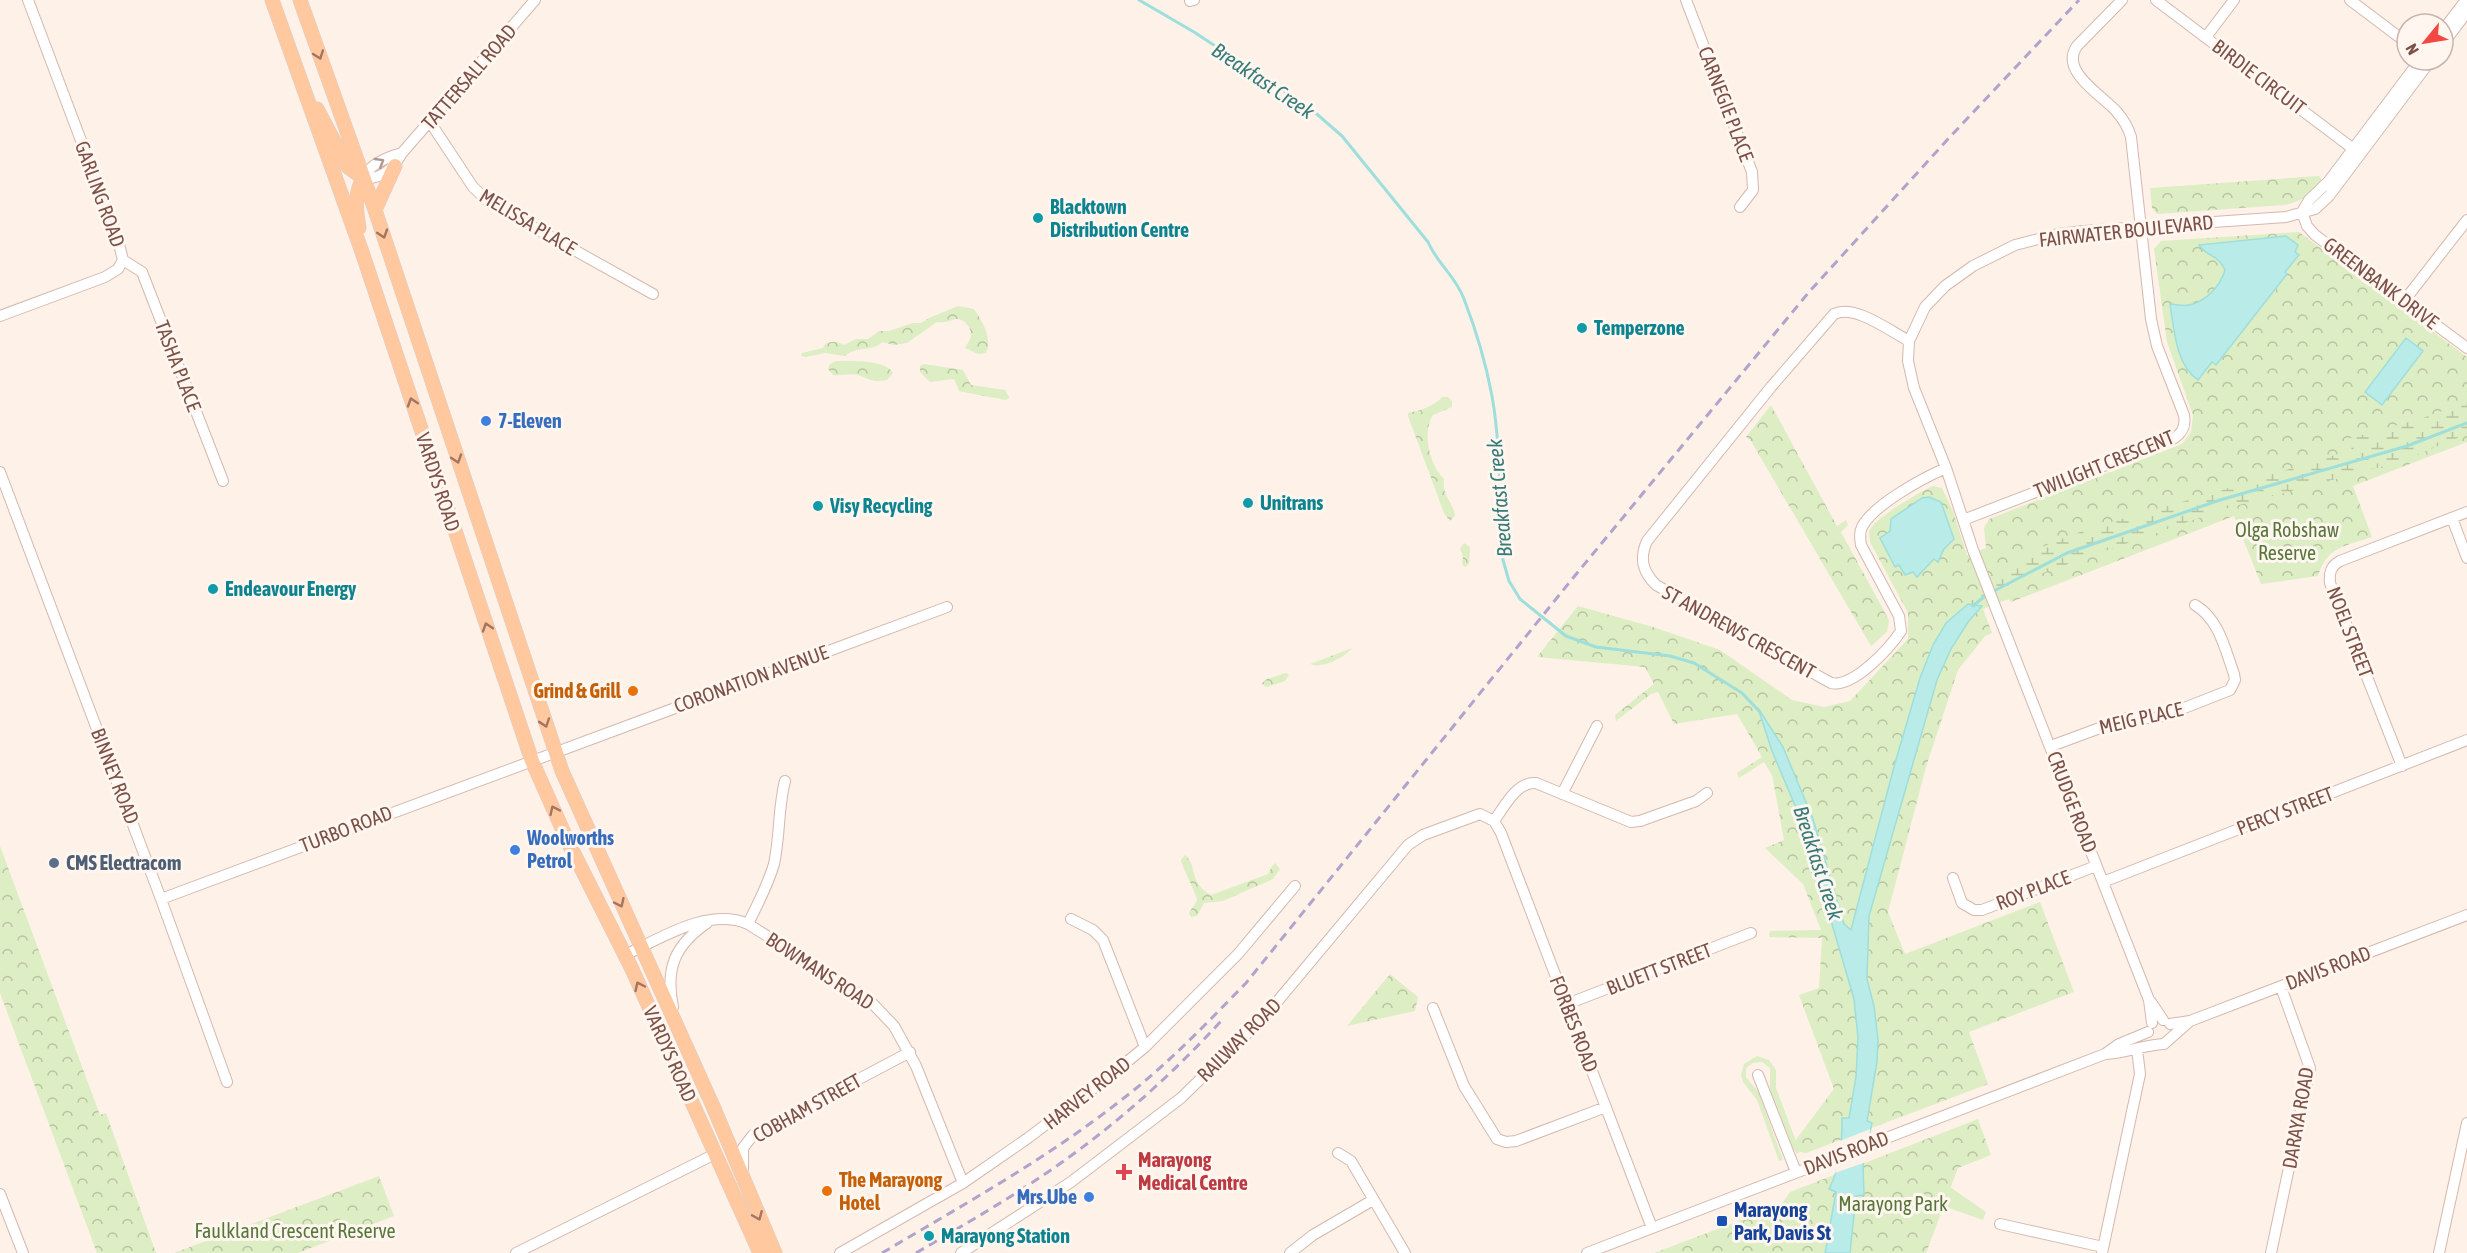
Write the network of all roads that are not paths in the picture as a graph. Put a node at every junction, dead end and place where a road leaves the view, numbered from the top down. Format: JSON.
{"nodes":[{"id":1,"x":28,"y":0,"type":"edge"},
{"id":2,"x":272,"y":0,"type":"edge"},
{"id":3,"x":300,"y":0,"type":"edge"},
{"id":4,"x":535,"y":0,"type":"edge"},
{"id":5,"x":1686,"y":0,"type":"edge"},
{"id":6,"x":2122,"y":0,"type":"edge"},
{"id":7,"x":2156,"y":0,"type":"edge"},
{"id":8,"x":2234,"y":0,"type":"edge"},
{"id":9,"x":2350,"y":0,"type":"edge"},
{"id":10,"x":2466,"y":0,"type":"edge"},
{"id":11,"x":2467,"y":12,"type":"edge"},
{"id":12,"x":2455,"y":14,"type":"edge"},
{"id":13,"x":2455,"y":28,"type":"edge"},
{"id":14,"x":2395,"y":34,"type":"edge"},
{"id":15,"x":2206,"y":37,"type":"junction"},
{"id":16,"x":297,"y":72,"type":"junction"},
{"id":17,"x":2419,"y":72,"type":"edge"},
{"id":18,"x":430,"y":122,"type":"junction"},
{"id":19,"x":2357,"y":151,"type":"junction"},
{"id":20,"x":399,"y":160,"type":"junction"},
{"id":21,"x":363,"y":178,"type":"junction"},
{"id":22,"x":1740,"y":207,"type":"dead end"},
{"id":23,"x":375,"y":210,"type":"junction"},
{"id":24,"x":2302,"y":212,"type":"junction"},
{"id":25,"x":2467,"y":220,"type":"edge"},
{"id":26,"x":2141,"y":227,"type":"junction"},
{"id":27,"x":362,"y":252,"type":"junction"},
{"id":28,"x":123,"y":260,"type":"junction"},
{"id":29,"x":653,"y":294,"type":"dead end"},
{"id":30,"x":2404,"y":302,"type":"junction"},
{"id":31,"x":0,"y":316,"type":"edge"},
{"id":32,"x":1909,"y":341,"type":"junction"},
{"id":33,"x":2467,"y":348,"type":"edge"},
{"id":34,"x":1946,"y":468,"type":"junction"},
{"id":35,"x":0,"y":472,"type":"edge"},
{"id":36,"x":222,"y":481,"type":"dead end"},
{"id":37,"x":2467,"y":512,"type":"edge"},
{"id":38,"x":2451,"y":518,"type":"junction"},
{"id":39,"x":1963,"y":520,"type":"junction"},
{"id":40,"x":2467,"y":558,"type":"edge"},
{"id":41,"x":1994,"y":604,"type":"joint"},
{"id":42,"x":2195,"y":605,"type":"dead end"},
{"id":43,"x":947,"y":607,"type":"dead end"},
{"id":44,"x":1597,"y":726,"type":"dead end"},
{"id":45,"x":2467,"y":740,"type":"edge"},
{"id":46,"x":2051,"y":746,"type":"junction"},
{"id":47,"x":555,"y":751,"type":"junction"},
{"id":48,"x":532,"y":760,"type":"junction"},
{"id":49,"x":2402,"y":766,"type":"junction"},
{"id":50,"x":785,"y":781,"type":"dead end"},
{"id":51,"x":1707,"y":793,"type":"dead end"},
{"id":52,"x":1562,"y":794,"type":"junction"},
{"id":53,"x":1494,"y":821,"type":"junction"},
{"id":54,"x":2096,"y":866,"type":"junction"},
{"id":55,"x":1953,"y":878,"type":"dead end"},
{"id":56,"x":2103,"y":882,"type":"junction"},
{"id":57,"x":1295,"y":886,"type":"dead end"},
{"id":58,"x":161,"y":899,"type":"junction"},
{"id":59,"x":2467,"y":915,"type":"edge"},
{"id":60,"x":715,"y":918,"type":"junction"},
{"id":61,"x":1071,"y":919,"type":"dead end"},
{"id":62,"x":748,"y":924,"type":"junction"},
{"id":63,"x":1751,"y":933,"type":"dead end"},
{"id":64,"x":641,"y":947,"type":"junction"},
{"id":65,"x":625,"y":955,"type":"junction"},
{"id":66,"x":2281,"y":987,"type":"junction"},
{"id":67,"x":1567,"y":1004,"type":"junction"},
{"id":68,"x":1433,"y":1008,"type":"dead end"},
{"id":69,"x":2190,"y":1022,"type":"junction"},
{"id":70,"x":2158,"y":1024,"type":"junction"},
{"id":71,"x":680,"y":1032,"type":"junction"},
{"id":72,"x":2173,"y":1036,"type":"junction"},
{"id":73,"x":2156,"y":1043,"type":"junction"},
{"id":74,"x":1145,"y":1047,"type":"junction"},
{"id":75,"x":2137,"y":1049,"type":"junction"},
{"id":76,"x":910,"y":1052,"type":"junction"},
{"id":77,"x":2105,"y":1054,"type":"junction"},
{"id":78,"x":1758,"y":1075,"type":"dead end"},
{"id":79,"x":227,"y":1082,"type":"dead end"},
{"id":80,"x":712,"y":1104,"type":"junction"},
{"id":81,"x":1606,"y":1107,"type":"junction"},
{"id":82,"x":2467,"y":1123,"type":"edge"},
{"id":83,"x":715,"y":1154,"type":"junction"},
{"id":84,"x":1338,"y":1154,"type":"dead end"},
{"id":85,"x":1796,"y":1172,"type":"junction"},
{"id":86,"x":963,"y":1183,"type":"junction"},
{"id":87,"x":746,"y":1188,"type":"junction"},
{"id":88,"x":0,"y":1194,"type":"edge"},
{"id":89,"x":1373,"y":1200,"type":"junction"},
{"id":90,"x":2001,"y":1224,"type":"dead end"},
{"id":91,"x":1652,"y":1228,"type":"junction"},
{"id":92,"x":2103,"y":1250,"type":"edge"},
{"id":93,"x":23,"y":1253,"type":"edge"},
{"id":94,"x":516,"y":1253,"type":"edge"},
{"id":95,"x":760,"y":1253,"type":"edge"},
{"id":96,"x":774,"y":1253,"type":"edge"},
{"id":97,"x":840,"y":1253,"type":"edge"},
{"id":98,"x":961,"y":1253,"type":"edge"},
{"id":99,"x":1290,"y":1253,"type":"edge"},
{"id":100,"x":1405,"y":1253,"type":"edge"},
{"id":101,"x":1587,"y":1253,"type":"edge"},
{"id":102,"x":2271,"y":1253,"type":"edge"},
{"id":103,"x":2439,"y":1253,"type":"edge"}],
"edges":[{"from":1,"to":28,"type":"street","name":"GARLING ROAD"},
{"from":2,"to":16,"type":"main road","name":"VARDYS ROAD"},
{"from":3,"to":21,"type":"main road","name":"VARDYS ROAD","one_way":true},
{"from":4,"to":18,"type":"street","name":"TATTERSALL ROAD"},
{"from":5,"to":22,"type":"street","name":"CARNEGIE PLACE"},
{"from":6,"to":26,"type":"street"},
{"from":7,"to":15,"type":"street","name":"BIRDIE CIRCUIT"},
{"from":8,"to":15,"type":"street"},
{"from":9,"to":14,"type":"street"},
{"from":10,"to":12,"type":"street"},
{"from":11,"to":13,"type":"street"},
{"from":15,"to":19,"type":"street","name":"BIRDIE CIRCUIT"},
{"from":16,"to":21,"type":"main road"},
{"from":16,"to":27,"type":"main road","name":"VARDYS ROAD"},
{"from":17,"to":19,"type":"street"},
{"from":18,"to":20,"type":"street","name":"TATTERSALL ROAD"},
{"from":18,"to":29,"type":"street","name":"MELISSA PLACE"},
{"from":19,"to":24,"type":"street"},
{"from":20,"to":21,"type":"street","name":"TATTERSALL ROAD"},
{"from":20,"to":23,"type":"main road"},
{"from":21,"to":23,"type":"main road","name":"VARDYS ROAD"},
{"from":21,"to":27,"type":"main road"},
{"from":23,"to":47,"type":"main road","name":"VARDYS ROAD","one_way":true},
{"from":24,"to":26,"type":"street","name":"FAIRWATER BOULEVARD"},
{"from":24,"to":30,"type":"street","name":"GREENBANK DRIVE"},
{"from":25,"to":30,"type":"street"},
{"from":26,"to":32,"type":"street","name":"FAIRWATER BOULEVARD"},
{"from":26,"to":39,"type":"street","name":"TWILIGHT CRESCENT"},
{"from":48,"to":27,"type":"main road","name":"VARDYS ROAD","one_way":true},
{"from":28,"to":31,"type":"street","name":"GARLING ROAD"},
{"from":28,"to":36,"type":"street","name":"TASHA PLACE"},
{"from":30,"to":33,"type":"street","name":"GREENBANK DRIVE"},
{"from":32,"to":34,"type":"street","name":"FAIRWATER BOULEVARD"},
{"from":32,"to":34,"type":"street","name":"ST ANDREWS CRESCENT"},
{"from":34,"to":39,"type":"street","name":"FAIRWATER BOULEVARD"},
{"from":35,"to":58,"type":"street","name":"BINNEY ROAD"},
{"from":37,"to":38,"type":"street","name":"NOEL STREET"},
{"from":38,"to":40,"type":"street"},
{"from":38,"to":49,"type":"street","name":"NOEL STREET"},
{"from":39,"to":41,"type":"street","name":"FAIRWATER BOULEVARD"},
{"from":41,"to":46,"type":"street","name":"CRUDGE ROAD"},
{"from":42,"to":46,"type":"street","name":"MEIG PLACE"},
{"from":43,"to":47,"type":"street","name":"CORONATION AVENUE"},
{"from":44,"to":52,"type":"street"},
{"from":45,"to":49,"type":"street","name":"PERCY STREET"},
{"from":46,"to":54,"type":"street","name":"CRUDGE ROAD"},
{"from":47,"to":48,"type":"street","name":"CORONATION AVENUE"},
{"from":47,"to":64,"type":"main road","name":"VARDYS ROAD","one_way":true},
{"from":48,"to":58,"type":"street","name":"TURBO ROAD"},
{"from":65,"to":48,"type":"main road","name":"VARDYS ROAD","one_way":true},
{"from":49,"to":56,"type":"street","name":"PERCY STREET"},
{"from":50,"to":62,"type":"street"},
{"from":51,"to":52,"type":"street"},
{"from":52,"to":53,"type":"street"},
{"from":53,"to":67,"type":"street","name":"FORBES ROAD"},
{"from":53,"to":98,"type":"street","name":"RAILWAY ROAD"},
{"from":54,"to":55,"type":"street","name":"ROY PLACE"},
{"from":54,"to":56,"type":"street","name":"CRUDGE ROAD"},
{"from":56,"to":70,"type":"street","name":"CRUDGE ROAD"},
{"from":57,"to":74,"type":"street","name":"HARVEY ROAD"},
{"from":58,"to":79,"type":"street","name":"BINNEY ROAD"},
{"from":59,"to":66,"type":"street","name":"DAVIS ROAD"},
{"from":60,"to":62,"type":"street","name":"BOWMANS ROAD"},
{"from":60,"to":64,"type":"street","name":"BOWMANS ROAD"},
{"from":60,"to":71,"type":"street"},
{"from":61,"to":74,"type":"street"},
{"from":62,"to":76,"type":"street","name":"BOWMANS ROAD"},
{"from":63,"to":67,"type":"street","name":"BLUETT STREET"},
{"from":64,"to":65,"type":"street"},
{"from":64,"to":71,"type":"main road","name":"VARDYS ROAD"},
{"from":83,"to":65,"type":"main road","name":"VARDYS ROAD","one_way":true},
{"from":66,"to":69,"type":"street","name":"DAVIS ROAD"},
{"from":66,"to":102,"type":"street","name":"DARAYA ROAD"},
{"from":67,"to":81,"type":"street","name":"FORBES ROAD"},
{"from":68,"to":81,"type":"street"},
{"from":69,"to":70,"type":"street","name":"DAVIS ROAD"},
{"from":69,"to":72,"type":"street","name":"DAVIS ROAD"},
{"from":70,"to":72,"type":"street","name":"CRUDGE ROAD"},
{"from":70,"to":73,"type":"street"},
{"from":70,"to":77,"type":"street","name":"DAVIS ROAD"},
{"from":71,"to":80,"type":"main road","name":"VARDYS ROAD"},
{"from":72,"to":73,"type":"street","name":"DAVIS ROAD"},
{"from":73,"to":75,"type":"street","name":"DAVIS ROAD"},
{"from":74,"to":86,"type":"street","name":"HARVEY ROAD"},
{"from":75,"to":77,"type":"street","name":"DAVIS ROAD"},
{"from":75,"to":92,"type":"street"},
{"from":76,"to":86,"type":"street","name":"BOWMANS ROAD"},
{"from":76,"to":87,"type":"street","name":"COBHAM STREET"},
{"from":77,"to":85,"type":"street","name":"DAVIS ROAD"},
{"from":78,"to":85,"type":"street"},
{"from":80,"to":83,"type":"main road","name":"VARDYS ROAD"},
{"from":80,"to":87,"type":"main road","name":"VARDYS ROAD"},
{"from":81,"to":91,"type":"street","name":"FORBES ROAD"},
{"from":82,"to":103,"type":"street"},
{"from":83,"to":87,"type":"main road","name":"VARDYS ROAD"},
{"from":83,"to":94,"type":"street"},
{"from":83,"to":95,"type":"main road","name":"VARDYS ROAD"},
{"from":84,"to":89,"type":"street"},
{"from":85,"to":91,"type":"street","name":"DAVIS ROAD"},
{"from":86,"to":97,"type":"street","name":"HARVEY ROAD"},
{"from":87,"to":96,"type":"main road","name":"VARDYS ROAD","one_way":true},
{"from":88,"to":93,"type":"street"},
{"from":89,"to":99,"type":"street"},
{"from":89,"to":100,"type":"street"},
{"from":90,"to":92,"type":"street"},
{"from":91,"to":101,"type":"street","name":"DAVIS ROAD"}]}
